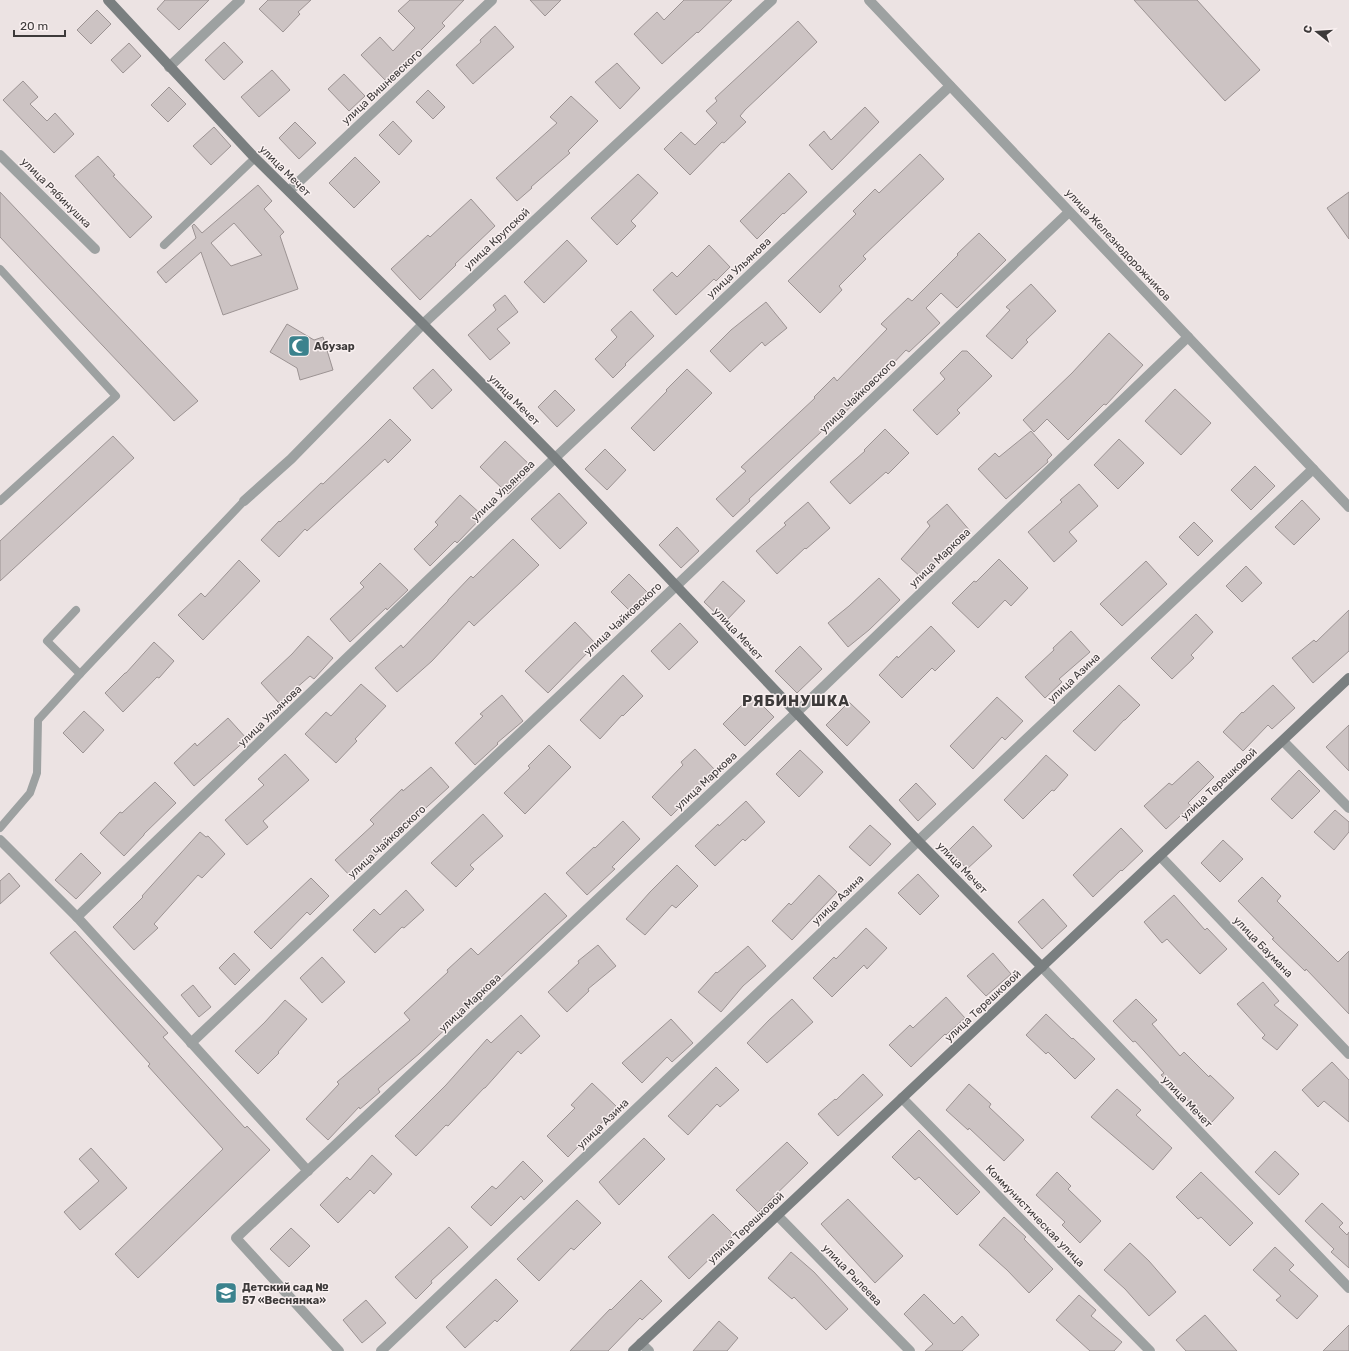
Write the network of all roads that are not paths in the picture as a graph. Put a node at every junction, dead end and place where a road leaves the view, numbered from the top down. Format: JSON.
{"nodes":[{"id":1,"x":108,"y":0,"type":"edge"},
{"id":2,"x":240,"y":0,"type":"edge"},
{"id":3,"x":492,"y":0,"type":"edge"},
{"id":4,"x":772,"y":0,"type":"edge"},
{"id":5,"x":869,"y":0,"type":"edge"},
{"id":6,"x":169,"y":67,"type":"junction"},
{"id":7,"x":950,"y":86,"type":"junction"},
{"id":8,"x":0,"y":155,"type":"edge"},
{"id":9,"x":255,"y":158,"type":"junction"},
{"id":10,"x":288,"y":192,"type":"junction"},
{"id":11,"x":1069,"y":212,"type":"junction"},
{"id":12,"x":164,"y":245,"type":"dead end"},
{"id":13,"x":95,"y":249,"type":"dead end"},
{"id":14,"x":0,"y":268,"type":"edge"},
{"id":15,"x":422,"y":324,"type":"junction"},
{"id":16,"x":1188,"y":337,"type":"junction"},
{"id":17,"x":555,"y":458,"type":"junction"},
{"id":18,"x":1313,"y":469,"type":"junction"},
{"id":19,"x":0,"y":501,"type":"edge"},
{"id":20,"x":244,"y":501,"type":"joint"},
{"id":21,"x":1349,"y":508,"type":"edge"},
{"id":22,"x":676,"y":586,"type":"junction"},
{"id":23,"x":76,"y":610,"type":"dead end"},
{"id":24,"x":80,"y":674,"type":"junction"},
{"id":25,"x":1349,"y":678,"type":"edge"},
{"id":26,"x":796,"y":713,"type":"junction"},
{"id":27,"x":1283,"y":740,"type":"junction"},
{"id":28,"x":1349,"y":808,"type":"edge"},
{"id":29,"x":0,"y":828,"type":"edge"},
{"id":30,"x":0,"y":840,"type":"edge"},
{"id":31,"x":918,"y":841,"type":"junction"},
{"id":32,"x":1160,"y":856,"type":"junction"},
{"id":33,"x":77,"y":918,"type":"junction"},
{"id":34,"x":1042,"y":967,"type":"junction"},
{"id":35,"x":191,"y":1043,"type":"junction"},
{"id":36,"x":1349,"y":1054,"type":"edge"},
{"id":37,"x":902,"y":1098,"type":"junction"},
{"id":38,"x":308,"y":1171,"type":"junction"},
{"id":39,"x":777,"y":1215,"type":"junction"},
{"id":40,"x":1349,"y":1288,"type":"edge"},
{"id":41,"x":641,"y":1343,"type":"junction"},
{"id":42,"x":339,"y":1351,"type":"edge"},
{"id":43,"x":381,"y":1351,"type":"edge"},
{"id":44,"x":632,"y":1351,"type":"edge"},
{"id":45,"x":650,"y":1351,"type":"edge"},
{"id":46,"x":910,"y":1351,"type":"edge"},
{"id":47,"x":1150,"y":1351,"type":"edge"}],
"edges":[{"from":1,"to":6,"type":"street","name":"улица Мечет"},
{"from":2,"to":6,"type":"street"},
{"from":3,"to":10,"type":"street","name":"улица Вишневского"},
{"from":4,"to":15,"type":"street","name":"улица Крупской"},
{"from":5,"to":7,"type":"street","name":"улица Железнодорожников"},
{"from":6,"to":9,"type":"street","name":"улица Мечет"},
{"from":7,"to":11,"type":"street","name":"улица Железнодорожников"},
{"from":7,"to":17,"type":"street","name":"улица Ульянова"},
{"from":8,"to":13,"type":"street","name":"улица Рябинушка"},
{"from":9,"to":10,"type":"street","name":"улица Мечет"},
{"from":9,"to":12,"type":"lane"},
{"from":10,"to":15,"type":"street","name":"улица Мечет"},
{"from":11,"to":16,"type":"street","name":"улица Железнодорожников"},
{"from":11,"to":22,"type":"street","name":"улица Чайковского"},
{"from":14,"to":19,"type":"lane"},
{"from":15,"to":17,"type":"street","name":"улица Мечет"},
{"from":15,"to":20,"type":"street","name":"улица Крупской"},
{"from":16,"to":18,"type":"street","name":"улица Железнодорожников"},
{"from":16,"to":26,"type":"street","name":"улица Маркова"},
{"from":17,"to":22,"type":"street","name":"улица Мечет"},
{"from":17,"to":33,"type":"street","name":"улица Ульянова"},
{"from":18,"to":21,"type":"street","name":"улица Железнодорожников"},
{"from":18,"to":31,"type":"street","name":"улица Азина"},
{"from":20,"to":24,"type":"lane"},
{"from":22,"to":26,"type":"street","name":"улица Мечет"},
{"from":22,"to":35,"type":"street","name":"улица Чайковского"},
{"from":23,"to":24,"type":"lane"},
{"from":24,"to":29,"type":"lane"},
{"from":25,"to":27,"type":"street","name":"улица Терешковой"},
{"from":26,"to":31,"type":"street","name":"улица Мечет"},
{"from":26,"to":38,"type":"street","name":"улица Маркова"},
{"from":27,"to":28,"type":"street"},
{"from":27,"to":32,"type":"street","name":"улица Терешковой"},
{"from":30,"to":33,"type":"street"},
{"from":31,"to":34,"type":"street","name":"улица Мечет"},
{"from":31,"to":43,"type":"street","name":"улица Азина"},
{"from":32,"to":34,"type":"street","name":"улица Терешковой"},
{"from":32,"to":36,"type":"street","name":"улица Баумана"},
{"from":33,"to":35,"type":"street"},
{"from":34,"to":37,"type":"street","name":"улица Терешковой"},
{"from":34,"to":40,"type":"street","name":"улица Мечет"},
{"from":35,"to":38,"type":"street"},
{"from":37,"to":39,"type":"street","name":"улица Терешковой"},
{"from":37,"to":47,"type":"street","name":"Коммунистическая улица"},
{"from":38,"to":42,"type":"street","name":"улица Маркова"},
{"from":39,"to":41,"type":"street","name":"улица Терешковой"},
{"from":39,"to":46,"type":"street","name":"улица Рылеева"},
{"from":41,"to":44,"type":"street","name":"улица Терешковой"},
{"from":41,"to":45,"type":"street"}]}
